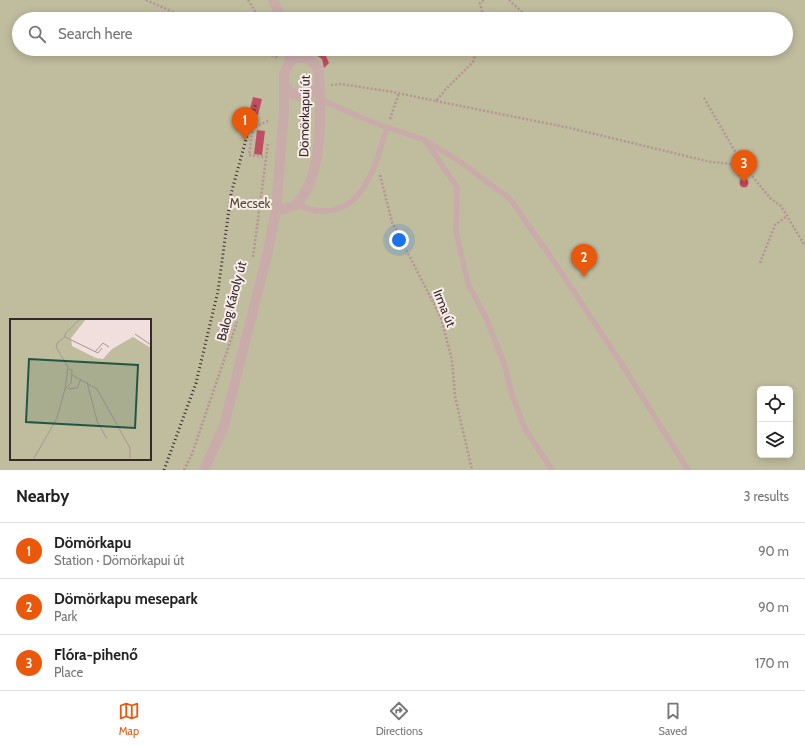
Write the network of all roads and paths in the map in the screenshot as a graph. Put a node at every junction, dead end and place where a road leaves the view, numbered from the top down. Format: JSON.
{"nodes":[{"id":1,"x":146,"y":0,"type":"edge"},
{"id":2,"x":248,"y":0,"type":"edge"},
{"id":3,"x":273,"y":0,"type":"edge"},
{"id":4,"x":484,"y":0,"type":"edge"},
{"id":5,"x":509,"y":0,"type":"edge"},
{"id":6,"x":173,"y":12,"type":"edge"},
{"id":7,"x":256,"y":12,"type":"edge"},
{"id":8,"x":279,"y":12,"type":"edge"},
{"id":9,"x":482,"y":12,"type":"edge"},
{"id":10,"x":522,"y":12,"type":"edge"},
{"id":11,"x":273,"y":56,"type":"edge"},
{"id":12,"x":289,"y":56,"type":"edge"},
{"id":13,"x":475,"y":56,"type":"edge"},
{"id":14,"x":290,"y":61,"type":"junction"},
{"id":15,"x":276,"y":66,"type":"dead end"},
{"id":16,"x":331,"y":85,"type":"dead end"},
{"id":17,"x":284,"y":86,"type":"junction"},
{"id":18,"x":319,"y":86,"type":"junction"},
{"id":19,"x":399,"y":93,"type":"junction"},
{"id":20,"x":704,"y":98,"type":"dead end"},
{"id":21,"x":319,"y":99,"type":"junction"},
{"id":22,"x":436,"y":102,"type":"junction"},
{"id":23,"x":271,"y":112,"type":"dead end"},
{"id":24,"x":270,"y":120,"type":"junction"},
{"id":25,"x":387,"y":127,"type":"junction"},
{"id":26,"x":270,"y":128,"type":"dead end"},
{"id":27,"x":425,"y":140,"type":"junction"},
{"id":28,"x":268,"y":142,"type":"dead end"},
{"id":29,"x":267,"y":157,"type":"junction"},
{"id":30,"x":376,"y":162,"type":"junction"},
{"id":31,"x":743,"y":165,"type":"junction"},
{"id":32,"x":748,"y":170,"type":"junction"},
{"id":33,"x":741,"y":180,"type":"dead end"},
{"id":34,"x":296,"y":204,"type":"junction"},
{"id":35,"x":276,"y":211,"type":"junction"},
{"id":36,"x":787,"y":216,"type":"junction"},
{"id":37,"x":805,"y":246,"type":"edge"},
{"id":38,"x":760,"y":263,"type":"dead end"},
{"id":39,"x":252,"y":264,"type":"dead end"},
{"id":40,"x":238,"y":319,"type":"dead end"},
{"id":41,"x":184,"y":470,"type":"edge"},
{"id":42,"x":204,"y":470,"type":"edge"},
{"id":43,"x":472,"y":470,"type":"edge"},
{"id":44,"x":552,"y":470,"type":"edge"},
{"id":45,"x":688,"y":470,"type":"edge"}],
"edges":[{"from":1,"to":6,"type":"path"},
{"from":2,"to":7,"type":"path"},
{"from":3,"to":8,"type":"street"},
{"from":4,"to":9,"type":"path"},
{"from":5,"to":10,"type":"path"},
{"from":11,"to":15,"type":"path"},
{"from":12,"to":14,"type":"street"},
{"from":13,"to":22,"type":"path"},
{"from":14,"to":17,"type":"street","name":"Dömörkapui út"},
{"from":14,"to":18,"type":"street","name":"Dömörkapui út"},
{"from":16,"to":19,"type":"path"},
{"from":17,"to":18,"type":"street"},
{"from":17,"to":35,"type":"street","name":"Dömörkapui út"},
{"from":18,"to":21,"type":"street","name":"Dömörkapui út"},
{"from":19,"to":22,"type":"path"},
{"from":19,"to":25,"type":"path"},
{"from":20,"to":31,"type":"path"},
{"from":21,"to":25,"type":"lane"},
{"from":21,"to":34,"type":"street","name":"Dömörkapui út"},
{"from":22,"to":31,"type":"path"},
{"from":23,"to":24,"type":"path"},
{"from":24,"to":26,"type":"path"},
{"from":24,"to":29,"type":"path"},
{"from":25,"to":27,"type":"lane"},
{"from":25,"to":30,"type":"lane"},
{"from":27,"to":44,"type":"lane"},
{"from":27,"to":45,"type":"lane"},
{"from":28,"to":29,"type":"path","name":"Balog Károly út"},
{"from":29,"to":39,"type":"path","name":"Balog Károly út"},
{"from":30,"to":34,"type":"lane"},
{"from":30,"to":43,"type":"path","name":"Irma út"},
{"from":31,"to":32,"type":"path"},
{"from":32,"to":33,"type":"path"},
{"from":32,"to":36,"type":"path"},
{"from":34,"to":35,"type":"street"},
{"from":35,"to":42,"type":"street","name":"Dömörkapui út"},
{"from":36,"to":37,"type":"path"},
{"from":36,"to":38,"type":"path"},
{"from":40,"to":41,"type":"path","name":"Balog Károly út"}]}
